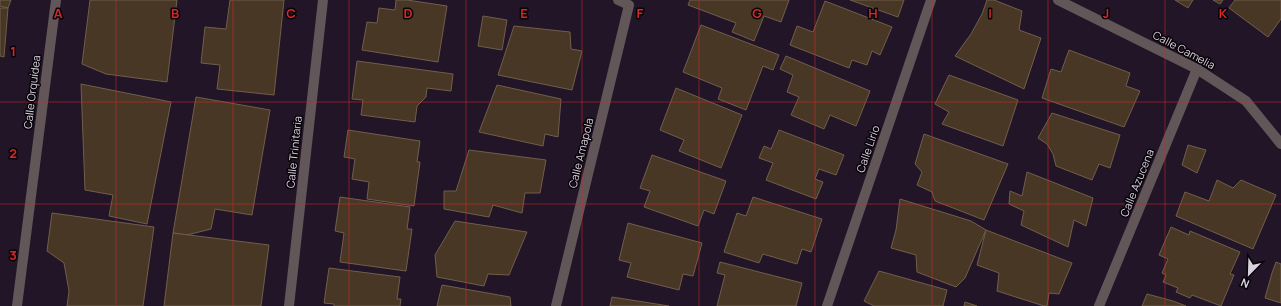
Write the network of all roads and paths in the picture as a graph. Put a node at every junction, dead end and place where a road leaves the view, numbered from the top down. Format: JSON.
{"nodes":[{"id":1,"x":56,"y":0,"type":"edge"},
{"id":2,"x":323,"y":0,"type":"edge"},
{"id":3,"x":618,"y":0,"type":"edge"},
{"id":4,"x":931,"y":0,"type":"edge"},
{"id":5,"x":1058,"y":0,"type":"edge"},
{"id":6,"x":1197,"y":69,"type":"junction"},
{"id":7,"x":1281,"y":144,"type":"edge"},
{"id":8,"x":17,"y":306,"type":"edge"},
{"id":9,"x":288,"y":306,"type":"edge"},
{"id":10,"x":556,"y":306,"type":"edge"},
{"id":11,"x":827,"y":306,"type":"edge"},
{"id":12,"x":1099,"y":306,"type":"edge"}],
"edges":[{"from":1,"to":8,"type":"street","name":"Calle Orquídea"},
{"from":2,"to":9,"type":"street","name":"Calle Trinitaria"},
{"from":3,"to":10,"type":"street","name":"Calle Amapola"},
{"from":4,"to":11,"type":"street","name":"Calle Lirio"},
{"from":5,"to":6,"type":"street","name":"Calle Camelia"},
{"from":6,"to":7,"type":"street","name":"Calle Camelia"},
{"from":6,"to":12,"type":"street","name":"Calle Azucena"}]}
